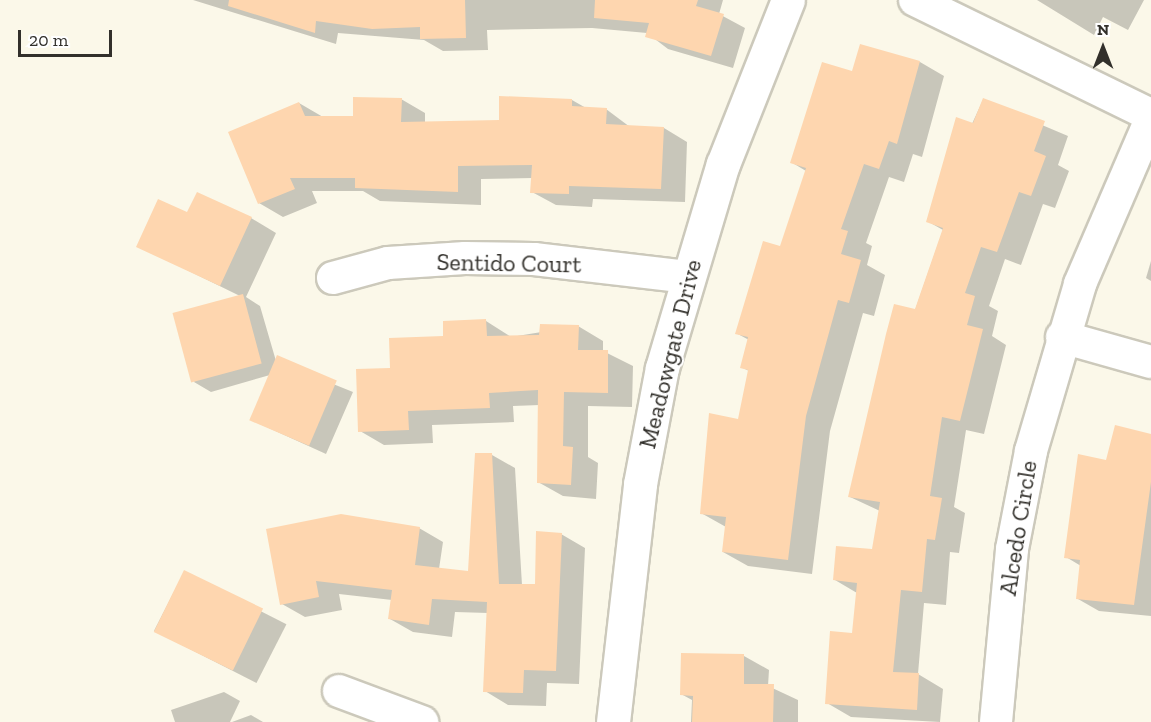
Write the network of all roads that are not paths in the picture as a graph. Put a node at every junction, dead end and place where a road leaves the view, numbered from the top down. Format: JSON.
{"nodes":[{"id":1,"x":788,"y":0,"type":"edge"},
{"id":2,"x":915,"y":0,"type":"edge"},
{"id":3,"x":1151,"y":117,"type":"edge"},
{"id":4,"x":687,"y":277,"type":"junction"},
{"id":5,"x":333,"y":278,"type":"dead end"},
{"id":6,"x":1062,"y":337,"type":"junction"},
{"id":7,"x":1151,"y":362,"type":"edge"},
{"id":8,"x":339,"y":691,"type":"dead end"},
{"id":9,"x":422,"y":722,"type":"edge"},
{"id":10,"x":614,"y":722,"type":"edge"},
{"id":11,"x":996,"y":722,"type":"edge"}],
"edges":[{"from":1,"to":4,"type":"street","name":"Meadowgate Drive"},
{"from":2,"to":3,"type":"street"},
{"from":3,"to":6,"type":"street","name":"Alcedo Circle"},
{"from":4,"to":5,"type":"street","name":"Sentido Court"},
{"from":4,"to":10,"type":"street","name":"Meadowgate Drive"},
{"from":6,"to":7,"type":"street"},
{"from":6,"to":11,"type":"street","name":"Alcedo Circle"},
{"from":8,"to":9,"type":"street"}]}
